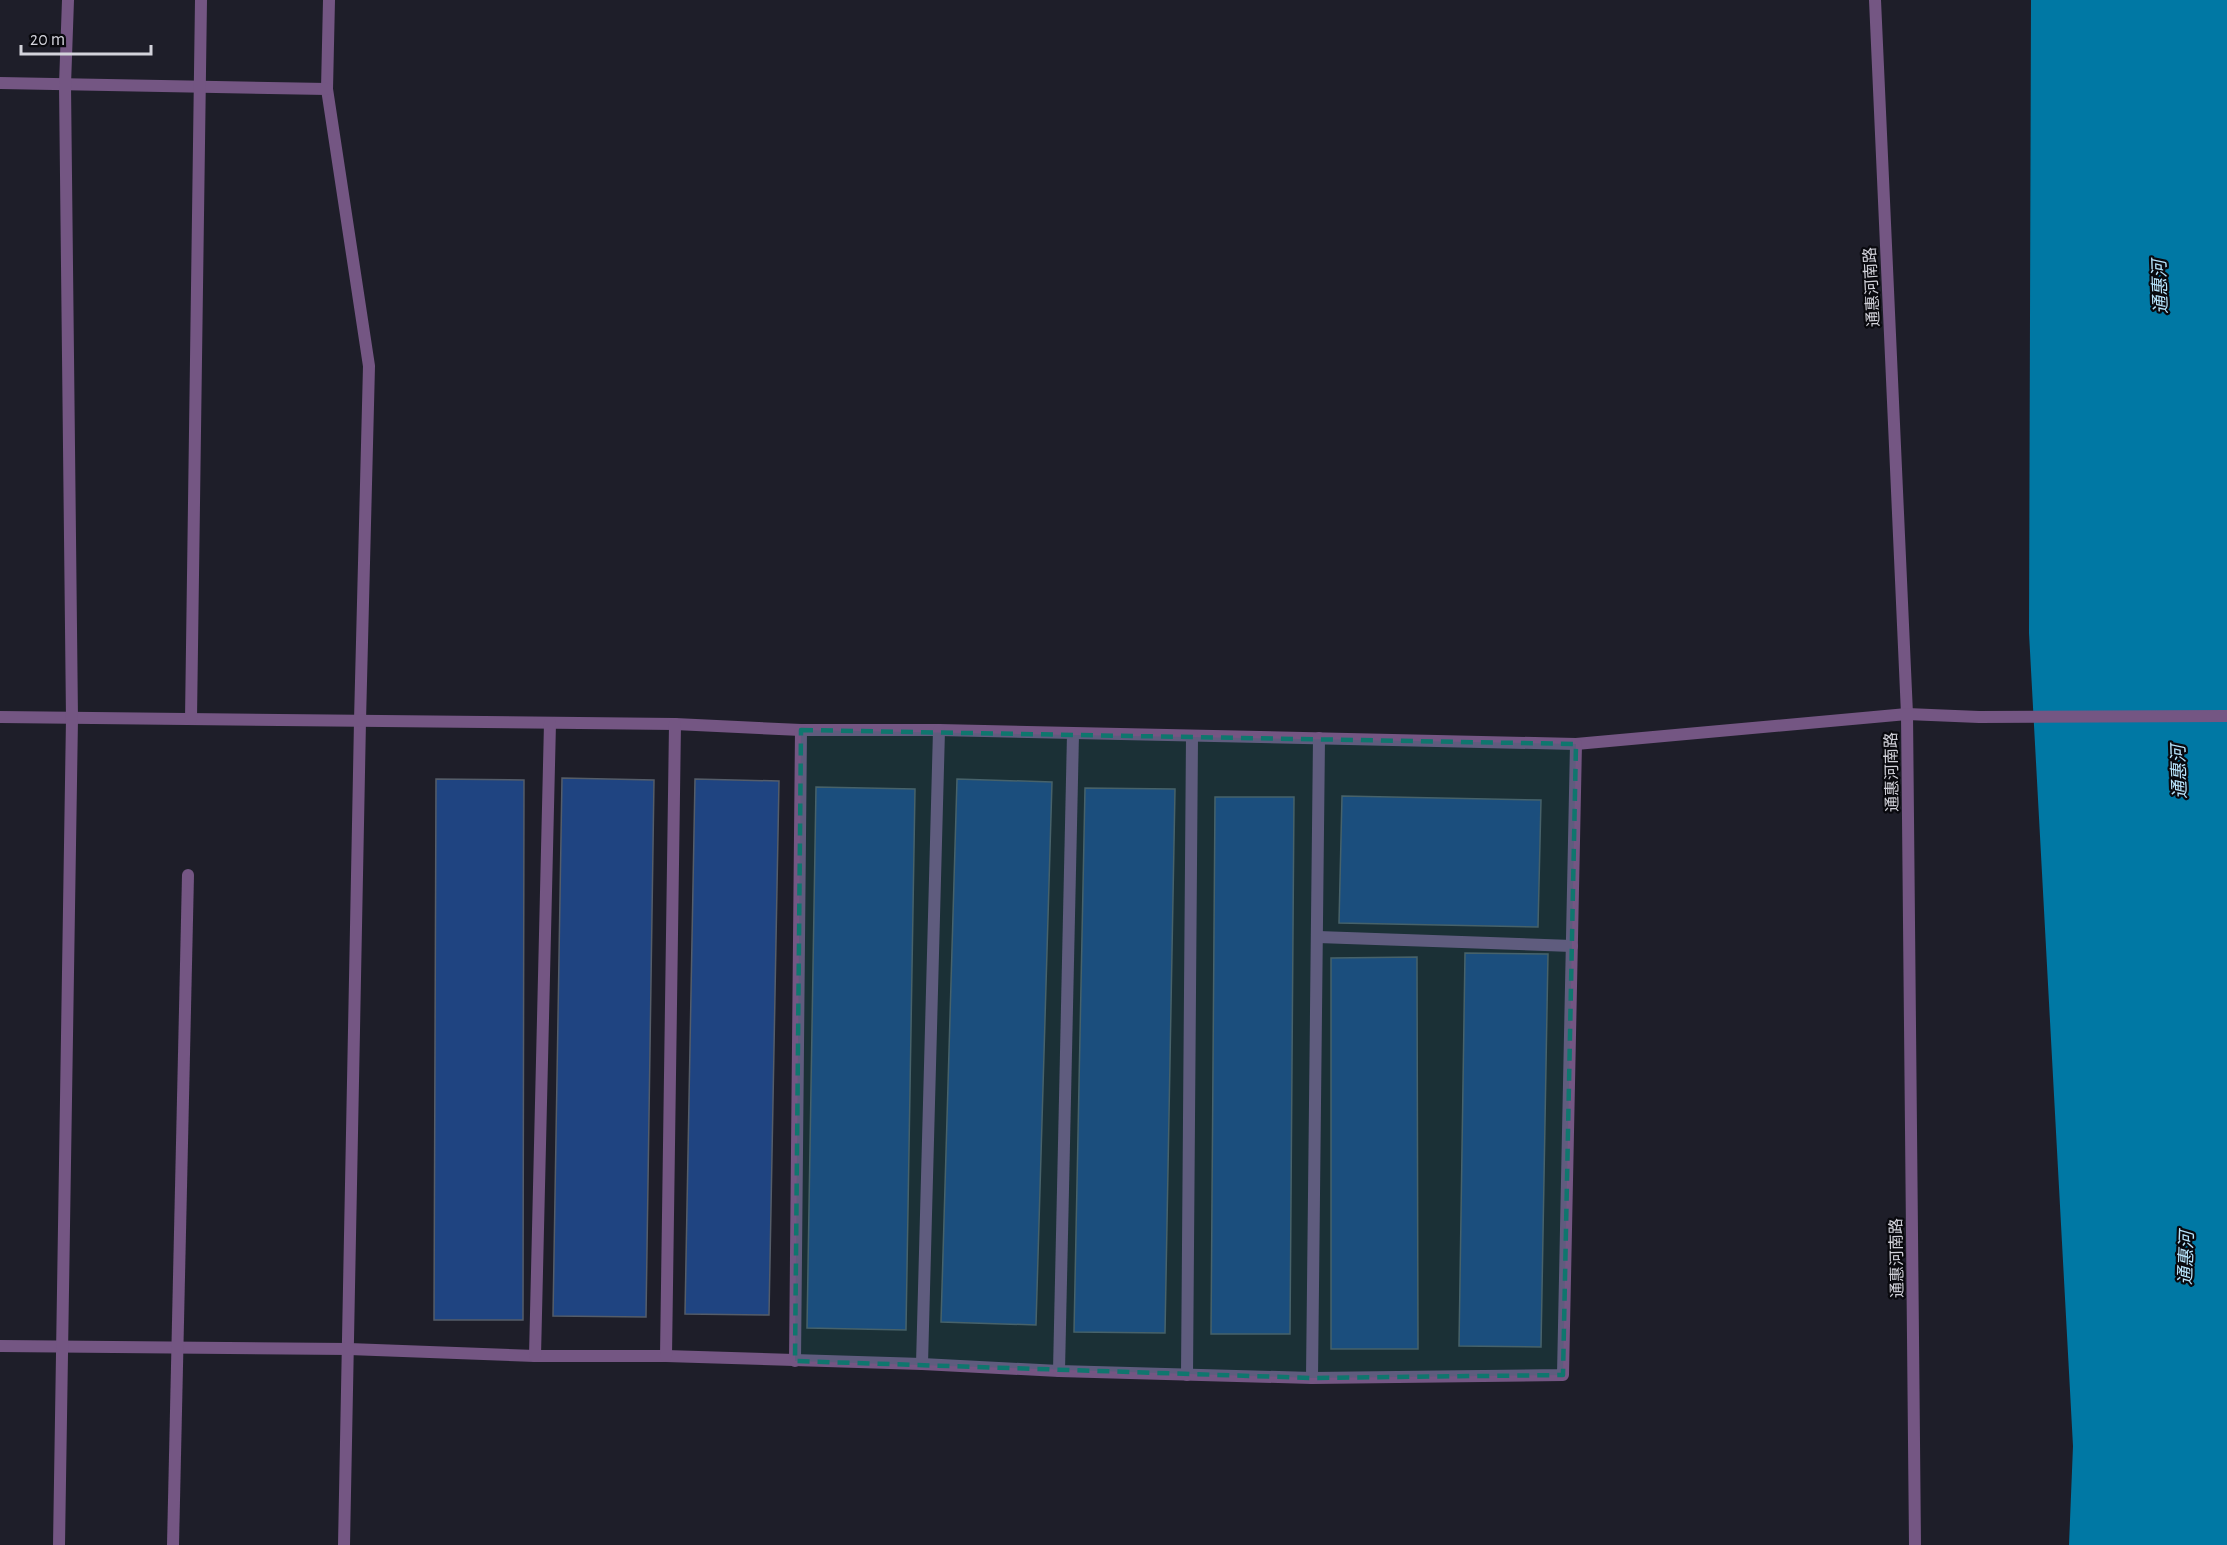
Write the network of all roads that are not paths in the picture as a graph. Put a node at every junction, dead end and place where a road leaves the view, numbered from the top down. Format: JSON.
{"nodes":[{"id":1,"x":68,"y":0,"type":"edge"},
{"id":2,"x":201,"y":0,"type":"edge"},
{"id":3,"x":329,"y":0,"type":"edge"},
{"id":4,"x":1875,"y":0,"type":"edge"},
{"id":5,"x":0,"y":83,"type":"edge"},
{"id":6,"x":65,"y":85,"type":"junction"},
{"id":7,"x":200,"y":87,"type":"junction"},
{"id":8,"x":327,"y":89,"type":"junction"},
{"id":9,"x":1907,"y":714,"type":"junction"},
{"id":10,"x":2227,"y":716,"type":"edge"},
{"id":11,"x":0,"y":717,"type":"edge"},
{"id":12,"x":72,"y":718,"type":"junction"},
{"id":13,"x":191,"y":719,"type":"junction"},
{"id":14,"x":360,"y":721,"type":"junction"},
{"id":15,"x":550,"y":723,"type":"junction"},
{"id":16,"x":675,"y":724,"type":"junction"},
{"id":17,"x":801,"y":730,"type":"junction"},
{"id":18,"x":939,"y":730,"type":"junction"},
{"id":19,"x":1073,"y":734,"type":"junction"},
{"id":20,"x":1192,"y":736,"type":"junction"},
{"id":21,"x":1318,"y":738,"type":"junction"},
{"id":22,"x":1576,"y":744,"type":"junction"},
{"id":23,"x":188,"y":875,"type":"dead end"},
{"id":24,"x":1318,"y":937,"type":"junction"},
{"id":25,"x":1572,"y":946,"type":"junction"},
{"id":26,"x":0,"y":1346,"type":"edge"},
{"id":27,"x":62,"y":1346,"type":"junction"},
{"id":28,"x":178,"y":1347,"type":"junction"},
{"id":29,"x":349,"y":1349,"type":"junction"},
{"id":30,"x":535,"y":1356,"type":"junction"},
{"id":31,"x":666,"y":1356,"type":"junction"},
{"id":32,"x":795,"y":1361,"type":"junction"},
{"id":33,"x":922,"y":1364,"type":"junction"},
{"id":34,"x":1059,"y":1371,"type":"junction"},
{"id":35,"x":1187,"y":1375,"type":"junction"},
{"id":36,"x":1312,"y":1378,"type":"junction"},
{"id":37,"x":59,"y":1545,"type":"edge"},
{"id":38,"x":173,"y":1545,"type":"edge"},
{"id":39,"x":344,"y":1545,"type":"edge"},
{"id":40,"x":1915,"y":1545,"type":"edge"}],
"edges":[{"from":1,"to":6,"type":"street"},
{"from":2,"to":7,"type":"street"},
{"from":3,"to":8,"type":"street"},
{"from":4,"to":9,"type":"street","name":"通惠河南路"},
{"from":5,"to":6,"type":"street"},
{"from":6,"to":7,"type":"street"},
{"from":6,"to":12,"type":"street"},
{"from":7,"to":8,"type":"street"},
{"from":7,"to":13,"type":"street"},
{"from":8,"to":14,"type":"street"},
{"from":9,"to":10,"type":"street"},
{"from":9,"to":22,"type":"street"},
{"from":9,"to":40,"type":"street","name":"通惠河南路"},
{"from":11,"to":12,"type":"street"},
{"from":12,"to":13,"type":"street"},
{"from":12,"to":27,"type":"street"},
{"from":13,"to":14,"type":"street"},
{"from":14,"to":15,"type":"street"},
{"from":14,"to":29,"type":"street"},
{"from":15,"to":16,"type":"street"},
{"from":15,"to":30,"type":"street"},
{"from":16,"to":17,"type":"street"},
{"from":16,"to":31,"type":"street"},
{"from":17,"to":18,"type":"street"},
{"from":17,"to":32,"type":"street"},
{"from":18,"to":19,"type":"street"},
{"from":18,"to":33,"type":"street"},
{"from":19,"to":20,"type":"street"},
{"from":19,"to":34,"type":"street"},
{"from":20,"to":21,"type":"street"},
{"from":20,"to":35,"type":"street"},
{"from":21,"to":22,"type":"street"},
{"from":21,"to":24,"type":"street"},
{"from":22,"to":25,"type":"street"},
{"from":23,"to":28,"type":"street"},
{"from":24,"to":25,"type":"street"},
{"from":24,"to":36,"type":"street"},
{"from":25,"to":36,"type":"street"},
{"from":26,"to":27,"type":"street"},
{"from":27,"to":28,"type":"street"},
{"from":27,"to":37,"type":"street"},
{"from":28,"to":29,"type":"street"},
{"from":28,"to":38,"type":"street"},
{"from":29,"to":30,"type":"street"},
{"from":29,"to":39,"type":"street"},
{"from":30,"to":31,"type":"street"},
{"from":31,"to":32,"type":"street"},
{"from":32,"to":33,"type":"street"},
{"from":33,"to":34,"type":"street"},
{"from":34,"to":35,"type":"street"},
{"from":35,"to":36,"type":"street"}]}
